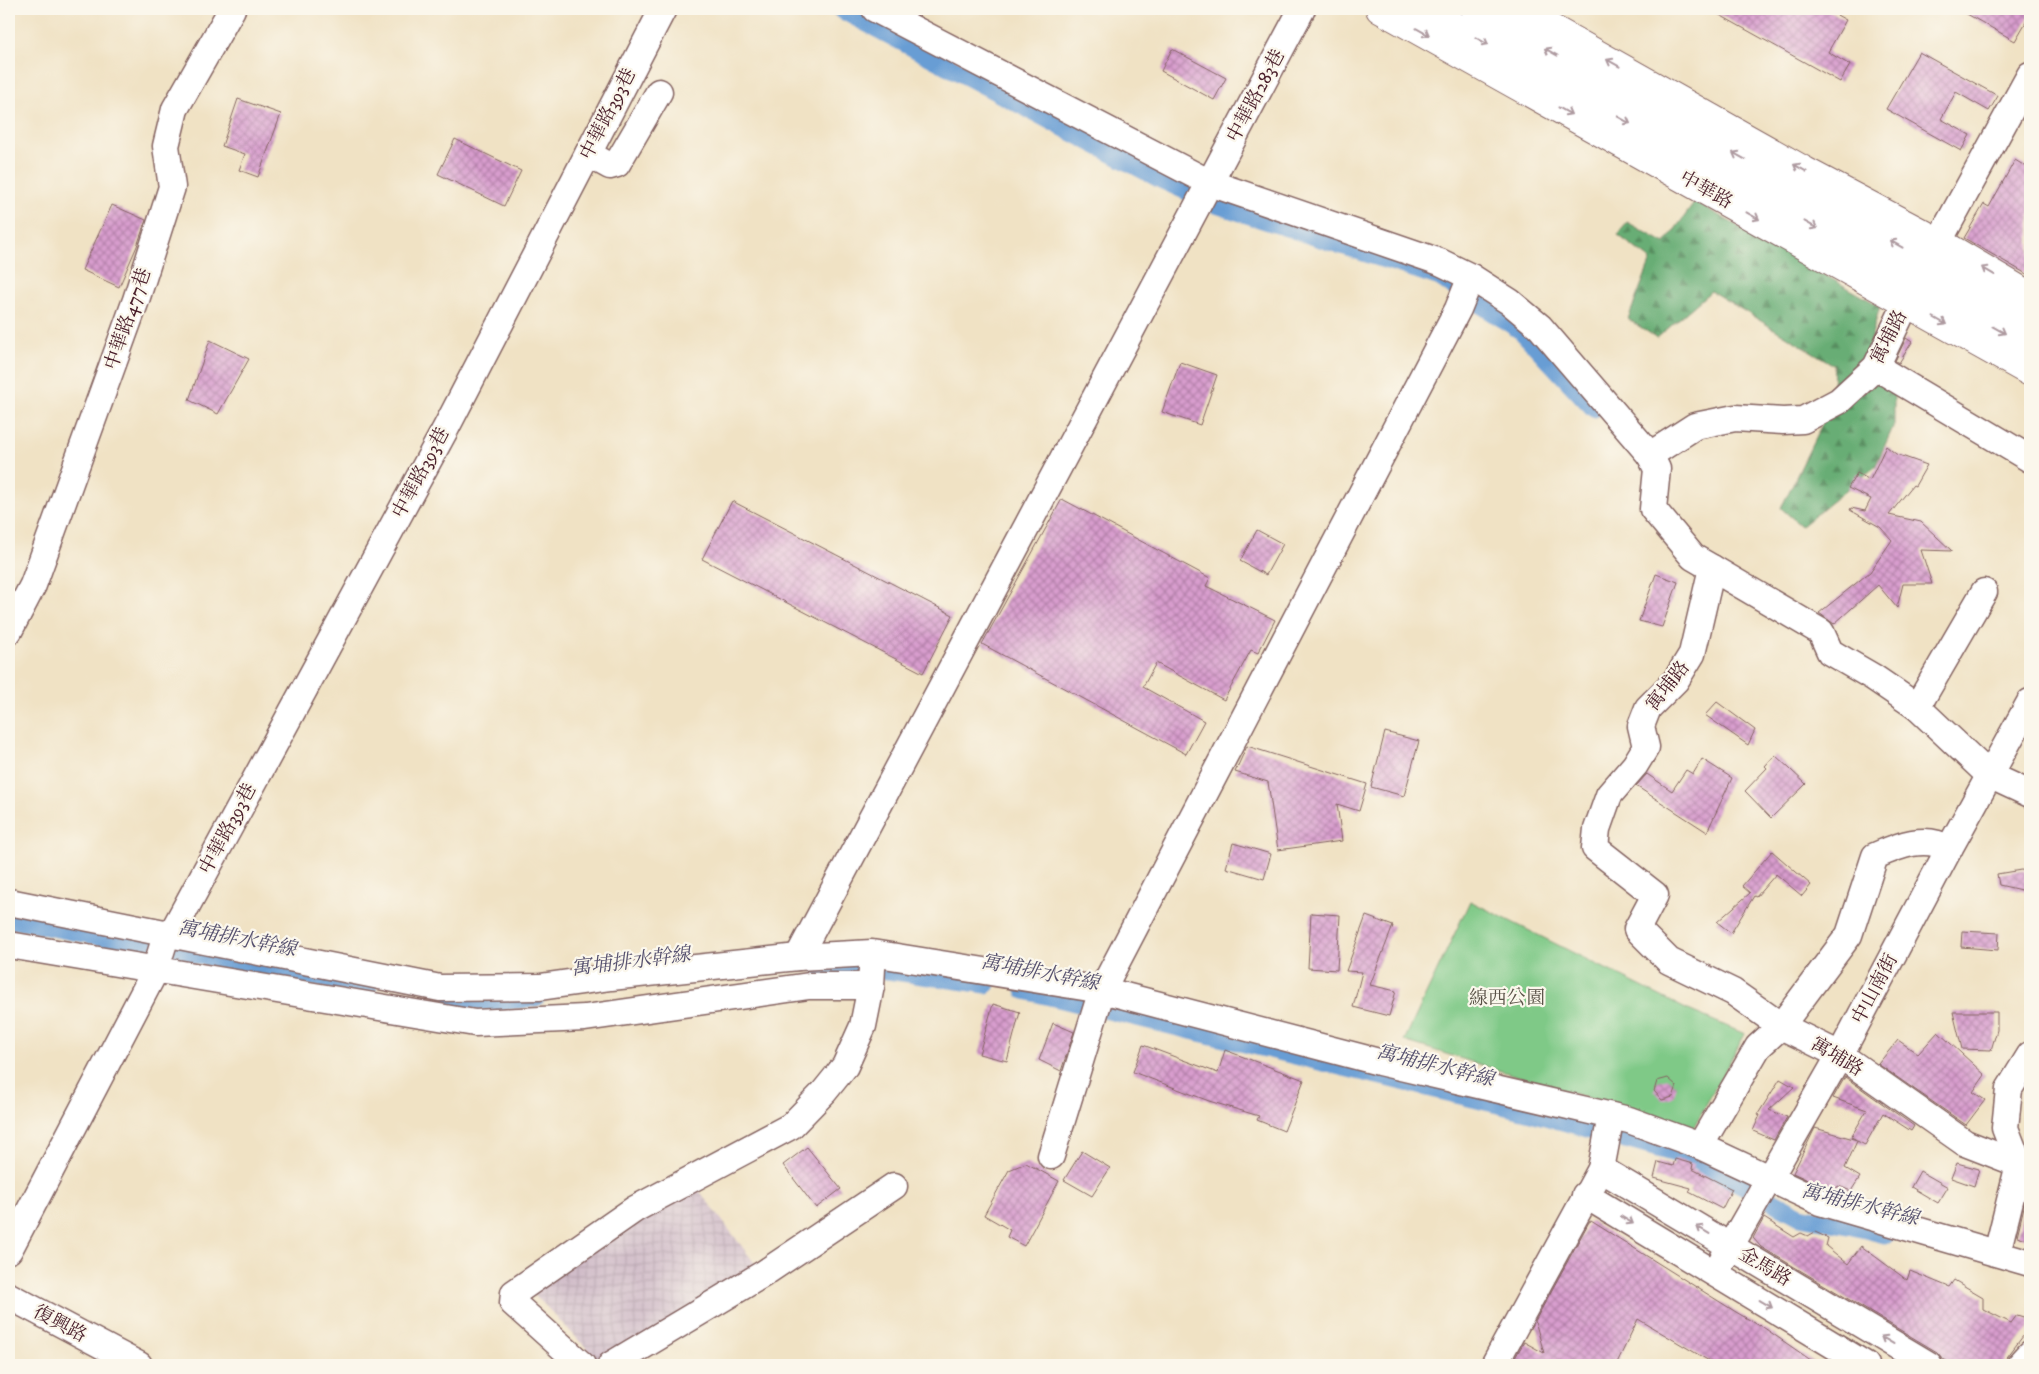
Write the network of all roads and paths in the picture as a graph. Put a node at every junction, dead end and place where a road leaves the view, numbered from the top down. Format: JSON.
{"nodes":[{"id":1,"x":232,"y":9,"type":"edge"},
{"id":2,"x":663,"y":9,"type":"edge"},
{"id":3,"x":875,"y":9,"type":"edge"},
{"id":4,"x":1302,"y":9,"type":"edge"},
{"id":5,"x":1380,"y":9,"type":"edge"},
{"id":6,"x":1424,"y":9,"type":"edge"},
{"id":7,"x":1475,"y":9,"type":"edge"},
{"id":8,"x":1517,"y":9,"type":"edge"},
{"id":9,"x":2030,"y":75,"type":"edge"},
{"id":10,"x":659,"y":92,"type":"dead end"},
{"id":11,"x":588,"y":154,"type":"junction"},
{"id":12,"x":1204,"y":193,"type":"junction"},
{"id":13,"x":1922,"y":272,"type":"junction"},
{"id":14,"x":1471,"y":277,"type":"junction"},
{"id":15,"x":2030,"y":296,"type":"edge"},
{"id":16,"x":2030,"y":319,"type":"edge"},
{"id":17,"x":2030,"y":348,"type":"edge"},
{"id":18,"x":1876,"y":367,"type":"junction"},
{"id":19,"x":2030,"y":372,"type":"edge"},
{"id":20,"x":1650,"y":455,"type":"junction"},
{"id":21,"x":2030,"y":459,"type":"edge"},
{"id":22,"x":1712,"y":568,"type":"junction"},
{"id":23,"x":1984,"y":592,"type":"dead end"},
{"id":24,"x":9,"y":631,"type":"edge"},
{"id":25,"x":2030,"y":702,"type":"edge"},
{"id":26,"x":1917,"y":707,"type":"junction"},
{"id":27,"x":1989,"y":775,"type":"junction"},
{"id":28,"x":2030,"y":794,"type":"edge"},
{"id":29,"x":1948,"y":849,"type":"junction"},
{"id":30,"x":9,"y":902,"type":"edge"},
{"id":31,"x":168,"y":936,"type":"junction"},
{"id":32,"x":9,"y":945,"type":"edge"},
{"id":33,"x":872,"y":953,"type":"junction"},
{"id":34,"x":798,"y":957,"type":"junction"},
{"id":35,"x":155,"y":971,"type":"junction"},
{"id":36,"x":872,"y":986,"type":"junction"},
{"id":37,"x":1102,"y":990,"type":"junction"},
{"id":38,"x":1781,"y":1026,"type":"junction"},
{"id":39,"x":1840,"y":1055,"type":"junction"},
{"id":40,"x":2030,"y":1055,"type":"edge"},
{"id":41,"x":1611,"y":1116,"type":"junction"},
{"id":42,"x":1700,"y":1146,"type":"junction"},
{"id":43,"x":1051,"y":1156,"type":"dead end"},
{"id":44,"x":1603,"y":1157,"type":"junction"},
{"id":45,"x":2019,"y":1164,"type":"junction"},
{"id":46,"x":1768,"y":1178,"type":"junction"},
{"id":47,"x":894,"y":1186,"type":"dead end"},
{"id":48,"x":1585,"y":1195,"type":"junction"},
{"id":49,"x":1731,"y":1247,"type":"junction"},
{"id":50,"x":9,"y":1250,"type":"edge"},
{"id":51,"x":1997,"y":1253,"type":"junction"},
{"id":52,"x":2030,"y":1263,"type":"edge"},
{"id":53,"x":1714,"y":1273,"type":"junction"},
{"id":54,"x":9,"y":1296,"type":"edge"},
{"id":55,"x":2030,"y":1354,"type":"edge"},
{"id":56,"x":139,"y":1365,"type":"edge"},
{"id":57,"x":582,"y":1365,"type":"edge"},
{"id":58,"x":611,"y":1365,"type":"edge"},
{"id":59,"x":1494,"y":1365,"type":"edge"},
{"id":60,"x":1866,"y":1365,"type":"edge"},
{"id":61,"x":1929,"y":1365,"type":"edge"},
{"id":62,"x":2020,"y":1365,"type":"edge"}],
"edges":[{"from":1,"to":24,"type":"street","name":"中華路477巷"},
{"from":2,"to":11,"type":"street","name":"中華路393巷"},
{"from":3,"to":12,"type":"street"},
{"from":4,"to":12,"type":"street","name":"中華路283巷"},
{"from":5,"to":13,"type":"main road","name":"中華路","one_way":true},
{"from":6,"to":13,"type":"main road","name":"中華路","one_way":true},
{"from":13,"to":7,"type":"main road","name":"中華路","one_way":true},
{"from":13,"to":8,"type":"main road","name":"中華路","one_way":true},
{"from":9,"to":13,"type":"street","name":"寓埔路"},
{"from":10,"to":11,"type":"street"},
{"from":11,"to":31,"type":"street","name":"中華路393巷"},
{"from":12,"to":14,"type":"street"},
{"from":12,"to":34,"type":"street","name":"中華路283巷"},
{"from":15,"to":13,"type":"main road","name":"中華路","one_way":true},
{"from":13,"to":16,"type":"main road","name":"中華路"},
{"from":13,"to":17,"type":"main road","name":"中華路","one_way":true},
{"from":13,"to":18,"type":"street","name":"寓埔路"},
{"from":13,"to":19,"type":"main road","name":"中華路","one_way":true},
{"from":14,"to":20,"type":"street"},
{"from":14,"to":37,"type":"street"},
{"from":18,"to":20,"type":"street","name":"寓埔路"},
{"from":18,"to":21,"type":"street"},
{"from":20,"to":22,"type":"street"},
{"from":22,"to":26,"type":"street"},
{"from":22,"to":38,"type":"street","name":"寓埔路"},
{"from":23,"to":26,"type":"street"},
{"from":25,"to":27,"type":"street","name":"中山南街"},
{"from":26,"to":27,"type":"street"},
{"from":27,"to":28,"type":"street"},
{"from":27,"to":29,"type":"street","name":"中山南街"},
{"from":29,"to":38,"type":"street"},
{"from":29,"to":39,"type":"street","name":"中山南街"},
{"from":30,"to":31,"type":"street"},
{"from":31,"to":34,"type":"street"},
{"from":31,"to":35,"type":"street","name":"中華路393巷"},
{"from":32,"to":35,"type":"street"},
{"from":33,"to":34,"type":"street"},
{"from":33,"to":36,"type":"street"},
{"from":33,"to":37,"type":"street"},
{"from":35,"to":36,"type":"street"},
{"from":35,"to":50,"type":"street","name":"中華路393巷"},
{"from":36,"to":57,"type":"street"},
{"from":37,"to":41,"type":"street"},
{"from":37,"to":43,"type":"street"},
{"from":38,"to":39,"type":"street","name":"寓埔路"},
{"from":38,"to":42,"type":"street"},
{"from":39,"to":45,"type":"street","name":"寓埔路"},
{"from":39,"to":46,"type":"street","name":"中山南街"},
{"from":40,"to":45,"type":"street"},
{"from":41,"to":42,"type":"street"},
{"from":41,"to":44,"type":"street"},
{"from":42,"to":46,"type":"street"},
{"from":44,"to":48,"type":"street"},
{"from":49,"to":44,"type":"street","name":"金馬路","one_way":true},
{"from":45,"to":51,"type":"street"},
{"from":46,"to":49,"type":"street","name":"中山南街"},
{"from":46,"to":51,"type":"street"},
{"from":47,"to":58,"type":"street"},
{"from":48,"to":53,"type":"street","name":"金馬路","one_way":true},
{"from":48,"to":59,"type":"street"},
{"from":49,"to":53,"type":"street","name":"中山南街"},
{"from":61,"to":49,"type":"street","name":"金馬路","one_way":true},
{"from":51,"to":52,"type":"street"},
{"from":53,"to":60,"type":"street","name":"金馬路","one_way":true},
{"from":54,"to":56,"type":"street","name":"復興路"},
{"from":55,"to":62,"type":"street"}]}
